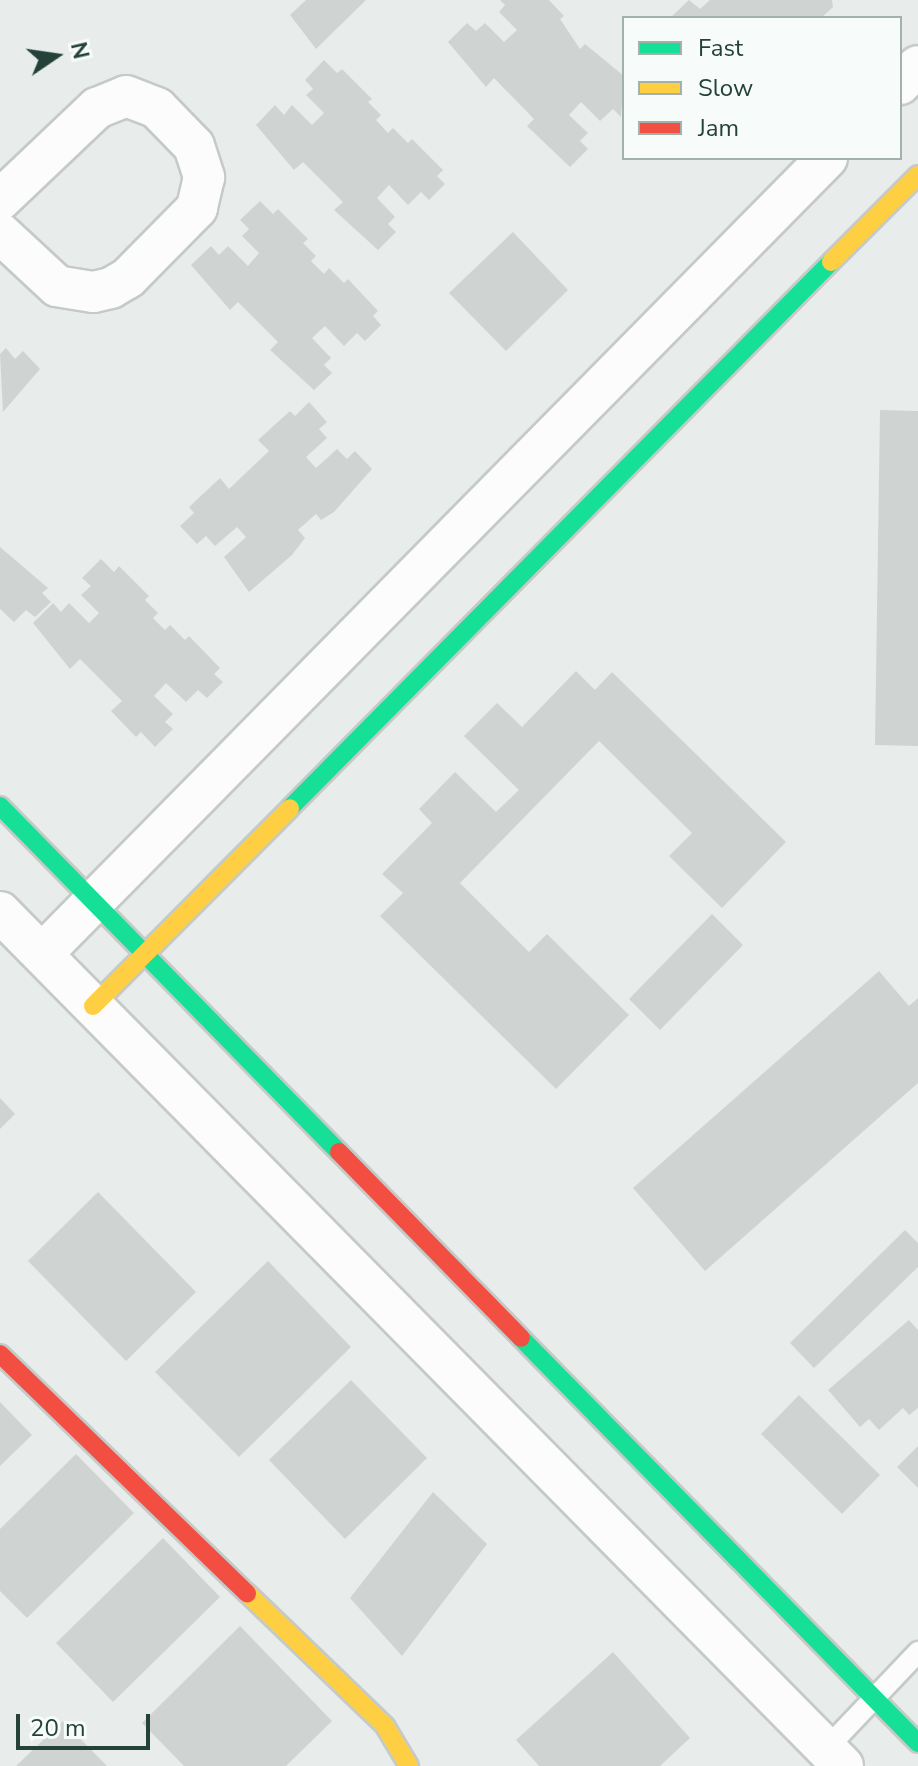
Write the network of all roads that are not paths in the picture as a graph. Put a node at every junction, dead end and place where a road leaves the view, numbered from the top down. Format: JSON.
{"nodes":[{"id":1,"x":918,"y":66,"type":"edge"},
{"id":2,"x":902,"y":82,"type":"edge"},
{"id":3,"x":825,"y":160,"type":"edge"},
{"id":4,"x":918,"y":175,"type":"edge"},
{"id":5,"x":0,"y":200,"type":"edge"},
{"id":6,"x":0,"y":233,"type":"edge"},
{"id":7,"x":0,"y":806,"type":"edge"},
{"id":8,"x":93,"y":902,"type":"junction"},
{"id":9,"x":0,"y":912,"type":"edge"},
{"id":10,"x":42,"y":954,"type":"junction"},
{"id":11,"x":144,"y":954,"type":"junction"},
{"id":12,"x":93,"y":1006,"type":"junction"},
{"id":13,"x":0,"y":1354,"type":"edge"},
{"id":14,"x":918,"y":1652,"type":"edge"},
{"id":15,"x":873,"y":1698,"type":"junction"},
{"id":16,"x":918,"y":1743,"type":"edge"},
{"id":17,"x":834,"y":1758,"type":"edge"},
{"id":18,"x":409,"y":1766,"type":"edge"}],
"edges":[{"from":1,"to":2,"type":"street"},
{"from":3,"to":8,"type":"street"},
{"from":4,"to":11,"type":"street"},
{"from":5,"to":6,"type":"street"},
{"from":7,"to":8,"type":"street"},
{"from":8,"to":10,"type":"street"},
{"from":8,"to":11,"type":"street"},
{"from":9,"to":10,"type":"street"},
{"from":10,"to":12,"type":"street"},
{"from":11,"to":12,"type":"street"},
{"from":11,"to":15,"type":"street"},
{"from":12,"to":17,"type":"street"},
{"from":13,"to":18,"type":"street"},
{"from":14,"to":15,"type":"lane"},
{"from":15,"to":16,"type":"street"},
{"from":15,"to":17,"type":"lane"}]}
